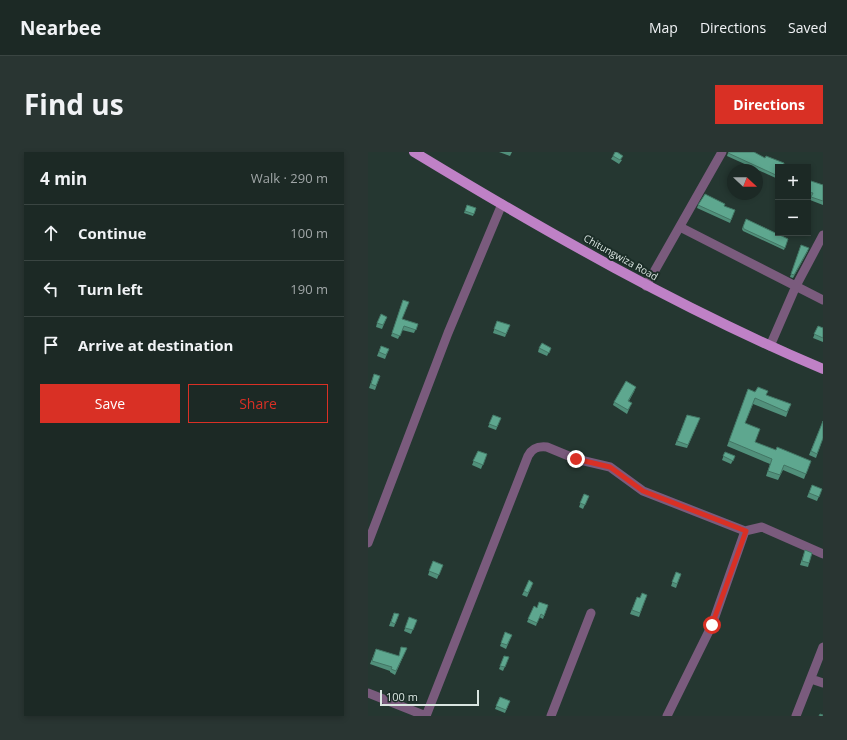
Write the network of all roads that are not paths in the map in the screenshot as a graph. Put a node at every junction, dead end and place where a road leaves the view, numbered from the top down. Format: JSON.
{"nodes":[{"id":1,"x":414,"y":152,"type":"edge"},
{"id":2,"x":722,"y":152,"type":"edge"},
{"id":3,"x":502,"y":204,"type":"junction"},
{"id":4,"x":680,"y":227,"type":"junction"},
{"id":5,"x":823,"y":235,"type":"edge"},
{"id":6,"x":646,"y":286,"type":"junction"},
{"id":7,"x":796,"y":286,"type":"junction"},
{"id":8,"x":823,"y":300,"type":"edge"},
{"id":9,"x":770,"y":346,"type":"junction"},
{"id":10,"x":823,"y":369,"type":"edge"},
{"id":11,"x":746,"y":531,"type":"junction"},
{"id":12,"x":368,"y":543,"type":"edge"},
{"id":13,"x":823,"y":554,"type":"edge"},
{"id":14,"x":591,"y":613,"type":"dead end"},
{"id":15,"x":823,"y":648,"type":"edge"},
{"id":16,"x":811,"y":679,"type":"junction"},
{"id":17,"x":823,"y":683,"type":"edge"},
{"id":18,"x":368,"y":693,"type":"edge"},
{"id":19,"x":426,"y":716,"type":"edge"},
{"id":20,"x":551,"y":716,"type":"edge"},
{"id":21,"x":667,"y":716,"type":"edge"},
{"id":22,"x":796,"y":716,"type":"edge"}],
"edges":[{"from":1,"to":3,"type":"main road","name":"Chitungwiza Road"},
{"from":2,"to":4,"type":"street"},
{"from":3,"to":6,"type":"main road","name":"Chitungwiza Road"},
{"from":3,"to":12,"type":"street"},
{"from":4,"to":6,"type":"street"},
{"from":4,"to":7,"type":"street"},
{"from":5,"to":7,"type":"street"},
{"from":6,"to":9,"type":"main road","name":"Chitungwiza Road"},
{"from":7,"to":8,"type":"street"},
{"from":7,"to":9,"type":"street"},
{"from":9,"to":10,"type":"main road","name":"Chitungwiza Road"},
{"from":11,"to":13,"type":"street"},
{"from":11,"to":19,"type":"street"},
{"from":11,"to":21,"type":"street"},
{"from":14,"to":20,"type":"street"},
{"from":15,"to":16,"type":"street"},
{"from":16,"to":17,"type":"street"},
{"from":16,"to":22,"type":"street"},
{"from":18,"to":19,"type":"street"}]}
